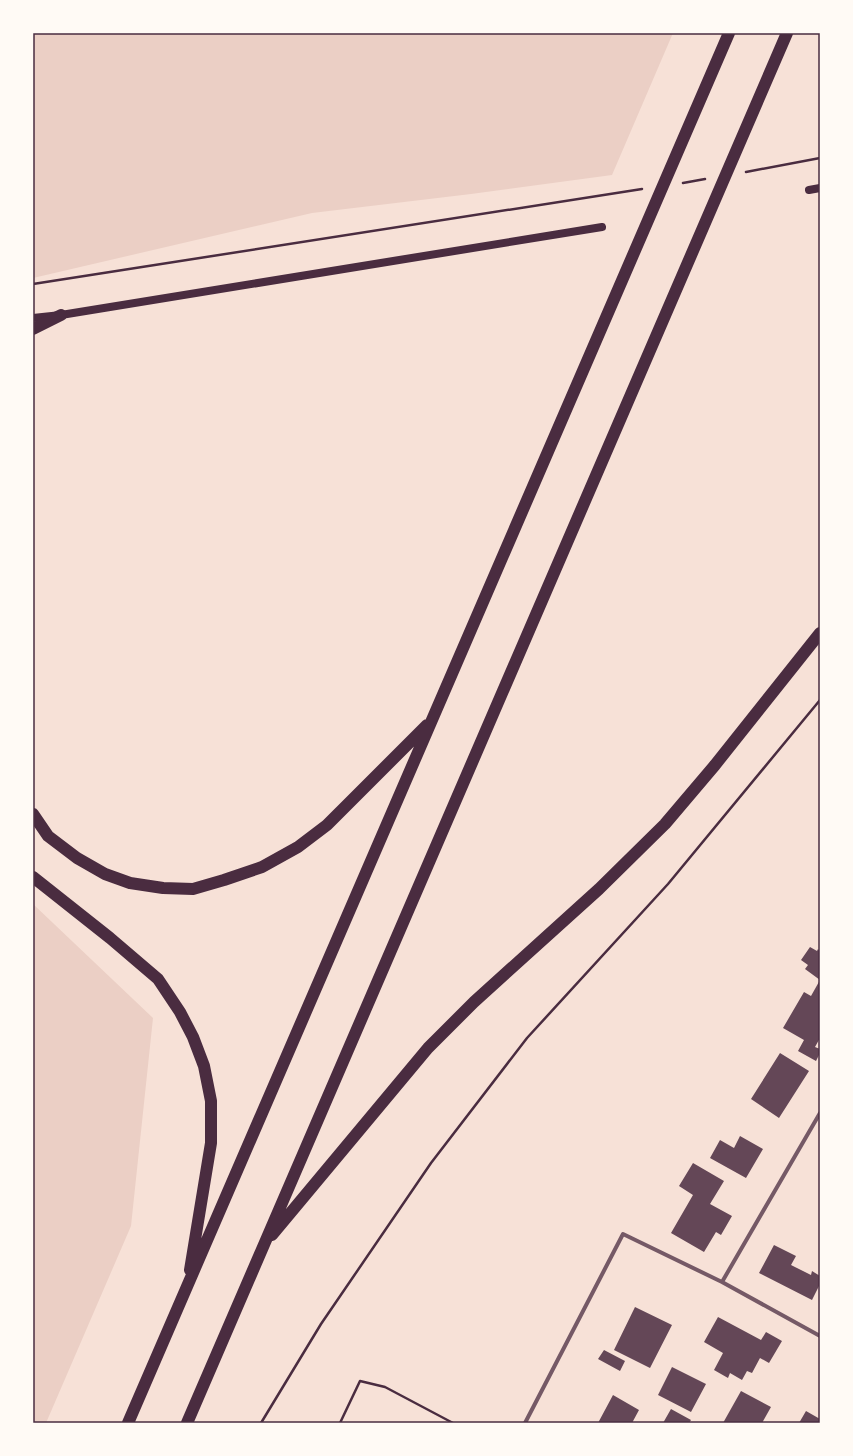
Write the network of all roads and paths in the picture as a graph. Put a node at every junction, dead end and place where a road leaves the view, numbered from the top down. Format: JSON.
{"nodes":[{"id":1,"x":728,"y":33,"type":"edge"},
{"id":2,"x":787,"y":33,"type":"edge"},
{"id":3,"x":820,"y":158,"type":"edge"},
{"id":4,"x":745,"y":172,"type":"dead end"},
{"id":5,"x":707,"y":179,"type":"dead end"},
{"id":6,"x":677,"y":183,"type":"dead end"},
{"id":7,"x":648,"y":188,"type":"dead end"},
{"id":8,"x":820,"y":188,"type":"edge"},
{"id":9,"x":808,"y":190,"type":"dead end"},
{"id":10,"x":602,"y":227,"type":"dead end"},
{"id":11,"x":33,"y":284,"type":"edge"},
{"id":12,"x":61,"y":315,"type":"junction"},
{"id":13,"x":33,"y":318,"type":"edge"},
{"id":14,"x":33,"y":329,"type":"edge"},
{"id":15,"x":820,"y":633,"type":"edge"},
{"id":16,"x":820,"y":700,"type":"edge"},
{"id":17,"x":432,"y":720,"type":"junction"},
{"id":18,"x":33,"y":814,"type":"edge"},
{"id":19,"x":33,"y":876,"type":"edge"},
{"id":20,"x":819,"y":1115,"type":"edge"},
{"id":21,"x":264,"y":1245,"type":"junction"},
{"id":22,"x":722,"y":1282,"type":"junction"},
{"id":23,"x":186,"y":1289,"type":"junction"},
{"id":24,"x":820,"y":1336,"type":"edge"},
{"id":25,"x":128,"y":1423,"type":"edge"},
{"id":26,"x":186,"y":1423,"type":"edge"},
{"id":27,"x":261,"y":1423,"type":"edge"},
{"id":28,"x":340,"y":1423,"type":"edge"},
{"id":29,"x":453,"y":1423,"type":"edge"},
{"id":30,"x":525,"y":1423,"type":"edge"}],
"edges":[{"from":1,"to":17,"type":"highway"},
{"from":2,"to":21,"type":"highway"},
{"from":3,"to":4,"type":"path"},
{"from":5,"to":6,"type":"path"},
{"from":7,"to":11,"type":"path"},
{"from":8,"to":9,"type":"main road"},
{"from":10,"to":12,"type":"main road"},
{"from":12,"to":13,"type":"main road"},
{"from":12,"to":14,"type":"highway"},
{"from":15,"to":21,"type":"highway"},
{"from":16,"to":27,"type":"path"},
{"from":17,"to":18,"type":"highway"},
{"from":17,"to":23,"type":"highway"},
{"from":19,"to":23,"type":"highway"},
{"from":20,"to":22,"type":"street"},
{"from":21,"to":26,"type":"highway"},
{"from":22,"to":24,"type":"street"},
{"from":22,"to":30,"type":"street"},
{"from":23,"to":25,"type":"highway"},
{"from":28,"to":29,"type":"path"}]}
